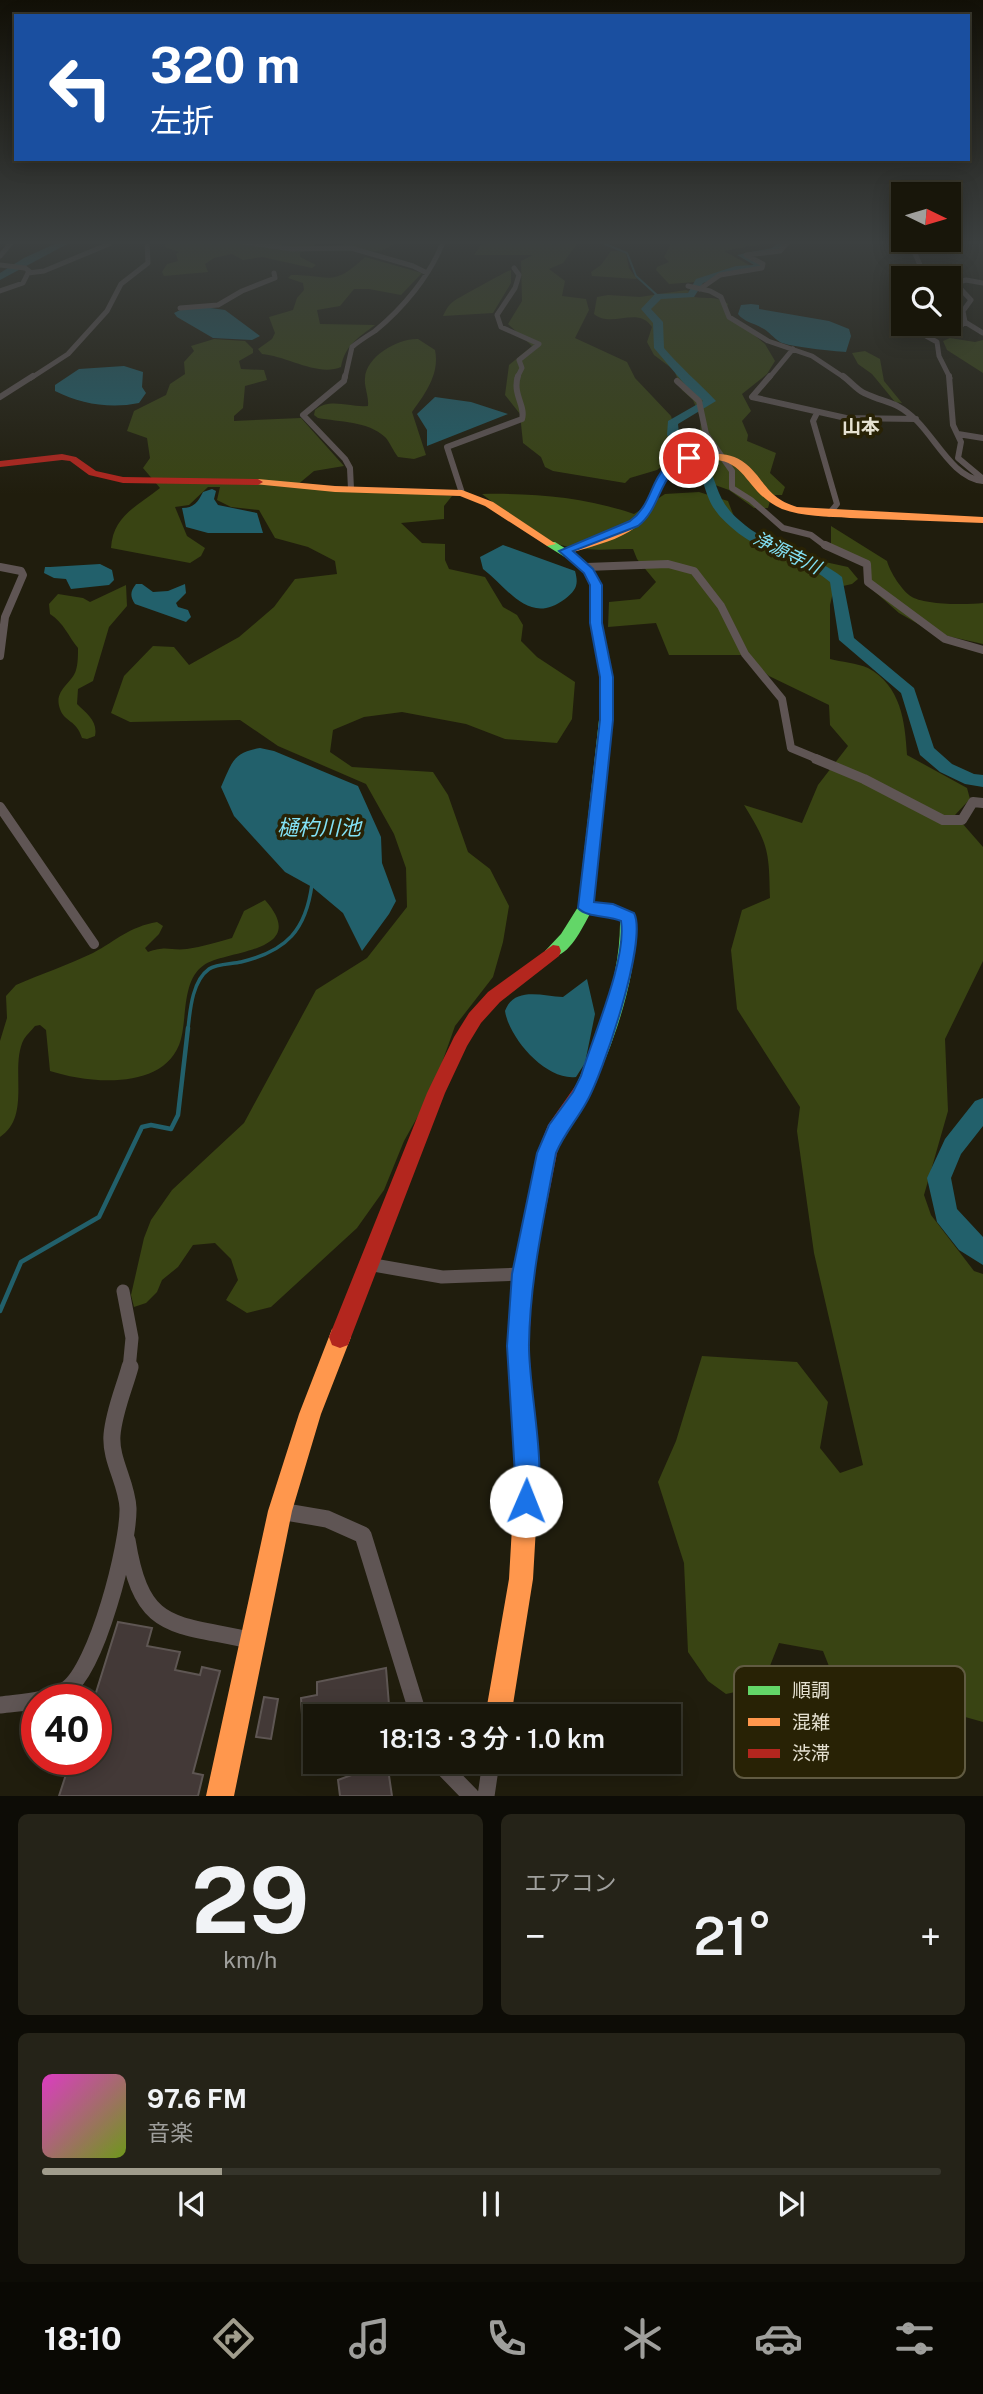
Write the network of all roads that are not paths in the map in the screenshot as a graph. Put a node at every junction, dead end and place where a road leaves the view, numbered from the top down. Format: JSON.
{"nodes":[{"id":1,"x":94,"y":326,"type":"edge"},
{"id":2,"x":380,"y":326,"type":"edge"},
{"id":3,"x":502,"y":326,"type":"edge"},
{"id":4,"x":744,"y":326,"type":"edge"},
{"id":5,"x":961,"y":326,"type":"edge"},
{"id":6,"x":793,"y":349,"type":"junction"},
{"id":7,"x":677,"y":381,"type":"dead end"},
{"id":8,"x":0,"y":397,"type":"edge"},
{"id":9,"x":817,"y":413,"type":"junction"},
{"id":10,"x":916,"y":419,"type":"junction"},
{"id":11,"x":958,"y":434,"type":"junction"},
{"id":12,"x":983,"y":438,"type":"edge"},
{"id":13,"x":718,"y":457,"type":"junction"},
{"id":14,"x":0,"y":464,"type":"edge"},
{"id":15,"x":983,"y":480,"type":"edge"},
{"id":16,"x":351,"y":489,"type":"junction"},
{"id":17,"x":462,"y":493,"type":"junction"},
{"id":18,"x":830,"y":514,"type":"junction"},
{"id":19,"x":983,"y":520,"type":"edge"},
{"id":20,"x":565,"y":551,"type":"junction"},
{"id":21,"x":0,"y":567,"type":"edge"},
{"id":22,"x":586,"y":567,"type":"junction"},
{"id":23,"x":983,"y":650,"type":"edge"},
{"id":24,"x":0,"y":656,"type":"edge"},
{"id":25,"x":983,"y":803,"type":"edge"},
{"id":26,"x":0,"y":807,"type":"edge"},
{"id":27,"x":586,"y":908,"type":"junction"},
{"id":28,"x":94,"y":944,"type":"dead end"},
{"id":29,"x":368,"y":1265,"type":"junction"},
{"id":30,"x":523,"y":1274,"type":"junction"},
{"id":31,"x":123,"y":1292,"type":"dead end"},
{"id":32,"x":280,"y":1511,"type":"junction"},
{"id":33,"x":125,"y":1527,"type":"junction"},
{"id":34,"x":253,"y":1641,"type":"junction"},
{"id":35,"x":415,"y":1704,"type":"edge"},
{"id":36,"x":500,"y":1704,"type":"edge"},
{"id":37,"x":0,"y":1705,"type":"edge"},
{"id":38,"x":450,"y":1774,"type":"edge"},
{"id":39,"x":489,"y":1774,"type":"edge"},
{"id":40,"x":220,"y":1796,"type":"edge"},
{"id":41,"x":471,"y":1796,"type":"edge"},
{"id":42,"x":486,"y":1796,"type":"edge"}],
"edges":[{"from":1,"to":8,"type":"street"},
{"from":2,"to":16,"type":"street"},
{"from":3,"to":17,"type":"street"},
{"from":4,"to":6,"type":"street"},
{"from":5,"to":11,"type":"street"},
{"from":6,"to":9,"type":"street"},
{"from":6,"to":10,"type":"street"},
{"from":7,"to":13,"type":"street"},
{"from":9,"to":10,"type":"street"},
{"from":9,"to":18,"type":"street"},
{"from":10,"to":15,"type":"street"},
{"from":11,"to":12,"type":"street"},
{"from":11,"to":15,"type":"street"},
{"from":13,"to":18,"type":"street"},
{"from":13,"to":20,"type":"street"},
{"from":13,"to":23,"type":"street"},
{"from":14,"to":16,"type":"street"},
{"from":16,"to":17,"type":"street"},
{"from":17,"to":20,"type":"street"},
{"from":18,"to":19,"type":"street"},
{"from":20,"to":22,"type":"street"},
{"from":21,"to":24,"type":"street"},
{"from":22,"to":25,"type":"street"},
{"from":22,"to":27,"type":"street"},
{"from":26,"to":28,"type":"street"},
{"from":27,"to":29,"type":"street"},
{"from":27,"to":30,"type":"street"},
{"from":29,"to":30,"type":"street"},
{"from":29,"to":32,"type":"street"},
{"from":30,"to":36,"type":"street"},
{"from":31,"to":33,"type":"street"},
{"from":32,"to":34,"type":"street"},
{"from":32,"to":35,"type":"street"},
{"from":33,"to":34,"type":"street"},
{"from":33,"to":37,"type":"street"},
{"from":34,"to":40,"type":"street"},
{"from":38,"to":41,"type":"street"},
{"from":39,"to":42,"type":"street"}]}
